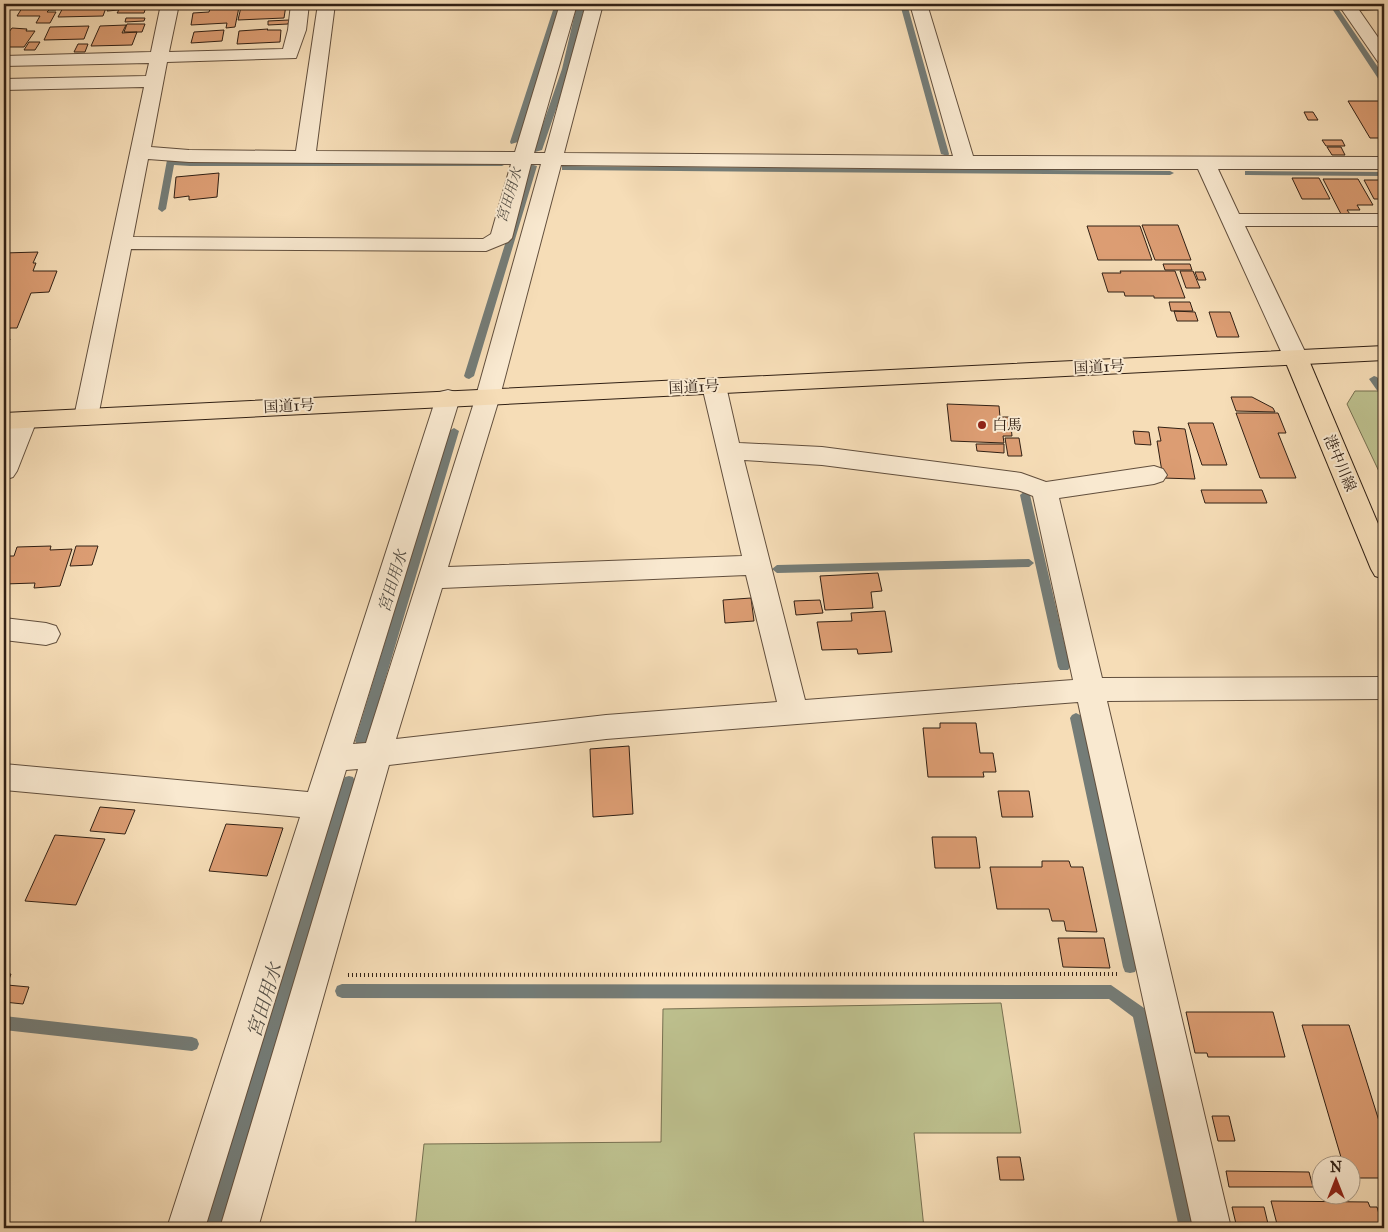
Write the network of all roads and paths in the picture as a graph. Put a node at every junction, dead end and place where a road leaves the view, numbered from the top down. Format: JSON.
{"nodes":[{"id":1,"x":170,"y":4,"type":"edge"},
{"id":2,"x":300,"y":4,"type":"edge"},
{"id":3,"x":327,"y":4,"type":"edge"},
{"id":4,"x":569,"y":4,"type":"edge"},
{"id":5,"x":595,"y":4,"type":"edge"},
{"id":6,"x":919,"y":4,"type":"edge"},
{"id":7,"x":1346,"y":4,"type":"edge"},
{"id":8,"x":1384,"y":4,"type":"edge"},
{"id":9,"x":159,"y":57,"type":"junction"},
{"id":10,"x":1384,"y":58,"type":"edge"},
{"id":11,"x":4,"y":61,"type":"edge"},
{"id":12,"x":154,"y":81,"type":"junction"},
{"id":13,"x":4,"y":84,"type":"edge"},
{"id":14,"x":141,"y":152,"type":"junction"},
{"id":15,"x":305,"y":157,"type":"junction"},
{"id":16,"x":523,"y":158,"type":"junction"},
{"id":17,"x":553,"y":158,"type":"junction"},
{"id":18,"x":965,"y":163,"type":"junction"},
{"id":19,"x":1384,"y":163,"type":"edge"},
{"id":20,"x":1206,"y":164,"type":"junction"},
{"id":21,"x":1232,"y":220,"type":"junction"},
{"id":22,"x":1384,"y":220,"type":"edge"},
{"id":23,"x":122,"y":243,"type":"junction"},
{"id":24,"x":1384,"y":353,"type":"edge"},
{"id":25,"x":1296,"y":358,"type":"junction"},
{"id":26,"x":714,"y":386,"type":"junction"},
{"id":27,"x":488,"y":396,"type":"junction"},
{"id":28,"x":448,"y":398,"type":"junction"},
{"id":29,"x":86,"y":417,"type":"junction"},
{"id":30,"x":15,"y":420,"type":"edge"},
{"id":31,"x":729,"y":451,"type":"junction"},
{"id":32,"x":4,"y":471,"type":"edge"},
{"id":33,"x":1154,"y":475,"type":"dead end"},
{"id":34,"x":1045,"y":491,"type":"junction"},
{"id":35,"x":757,"y":565,"type":"junction"},
{"id":36,"x":1384,"y":568,"type":"edge"},
{"id":37,"x":431,"y":578,"type":"junction"},
{"id":38,"x":4,"y":629,"type":"edge"},
{"id":39,"x":46,"y":634,"type":"dead end"},
{"id":40,"x":1384,"y":688,"type":"edge"},
{"id":41,"x":1090,"y":690,"type":"junction"},
{"id":42,"x":794,"y":713,"type":"junction"},
{"id":43,"x":377,"y":754,"type":"junction"},
{"id":44,"x":335,"y":759,"type":"junction"},
{"id":45,"x":4,"y":778,"type":"edge"},
{"id":46,"x":320,"y":806,"type":"junction"},
{"id":47,"x":1154,"y":974,"type":"junction"},
{"id":48,"x":313,"y":976,"type":"junction"},
{"id":49,"x":186,"y":1228,"type":"edge"},
{"id":50,"x":239,"y":1228,"type":"edge"},
{"id":51,"x":1212,"y":1228,"type":"edge"}],
"edges":[{"from":1,"to":9,"type":"street"},
{"from":2,"to":9,"type":"street"},
{"from":3,"to":15,"type":"street"},
{"from":4,"to":16,"type":"street"},
{"from":5,"to":17,"type":"street"},
{"from":6,"to":18,"type":"street"},
{"from":7,"to":8,"type":"street"},
{"from":7,"to":10,"type":"street"},
{"from":9,"to":11,"type":"street"},
{"from":9,"to":12,"type":"street"},
{"from":12,"to":13,"type":"street"},
{"from":12,"to":14,"type":"street"},
{"from":14,"to":15,"type":"street"},
{"from":14,"to":23,"type":"street"},
{"from":15,"to":16,"type":"street"},
{"from":16,"to":17,"type":"street"},
{"from":16,"to":23,"type":"street"},
{"from":17,"to":18,"type":"street"},
{"from":17,"to":27,"type":"street"},
{"from":18,"to":20,"type":"street"},
{"from":19,"to":20,"type":"street"},
{"from":20,"to":21,"type":"street"},
{"from":21,"to":22,"type":"street"},
{"from":21,"to":25,"type":"street"},
{"from":23,"to":29,"type":"street"},
{"from":24,"to":25,"type":"main road","name":"国道1号"},
{"from":25,"to":26,"type":"main road","name":"国道1号"},
{"from":25,"to":36,"type":"main road","name":"港中川線"},
{"from":26,"to":27,"type":"main road","name":"国道1号"},
{"from":26,"to":31,"type":"street"},
{"from":27,"to":28,"type":"main road","name":"国道1号"},
{"from":27,"to":37,"type":"street"},
{"from":28,"to":29,"type":"main road","name":"国道1号"},
{"from":28,"to":44,"type":"street"},
{"from":29,"to":30,"type":"main road","name":"国道1号"},
{"from":30,"to":32,"type":"street"},
{"from":31,"to":34,"type":"street"},
{"from":31,"to":35,"type":"street"},
{"from":33,"to":34,"type":"street"},
{"from":34,"to":41,"type":"street"},
{"from":35,"to":37,"type":"street"},
{"from":35,"to":42,"type":"street"},
{"from":37,"to":43,"type":"street"},
{"from":38,"to":39,"type":"street"},
{"from":40,"to":41,"type":"street"},
{"from":41,"to":42,"type":"street"},
{"from":41,"to":47,"type":"street"},
{"from":42,"to":43,"type":"street"},
{"from":43,"to":44,"type":"street"},
{"from":43,"to":48,"type":"street"},
{"from":44,"to":46,"type":"street"},
{"from":45,"to":46,"type":"street"},
{"from":46,"to":49,"type":"street"},
{"from":47,"to":48,"type":"path"},
{"from":47,"to":51,"type":"street"},
{"from":48,"to":50,"type":"street"}]}
